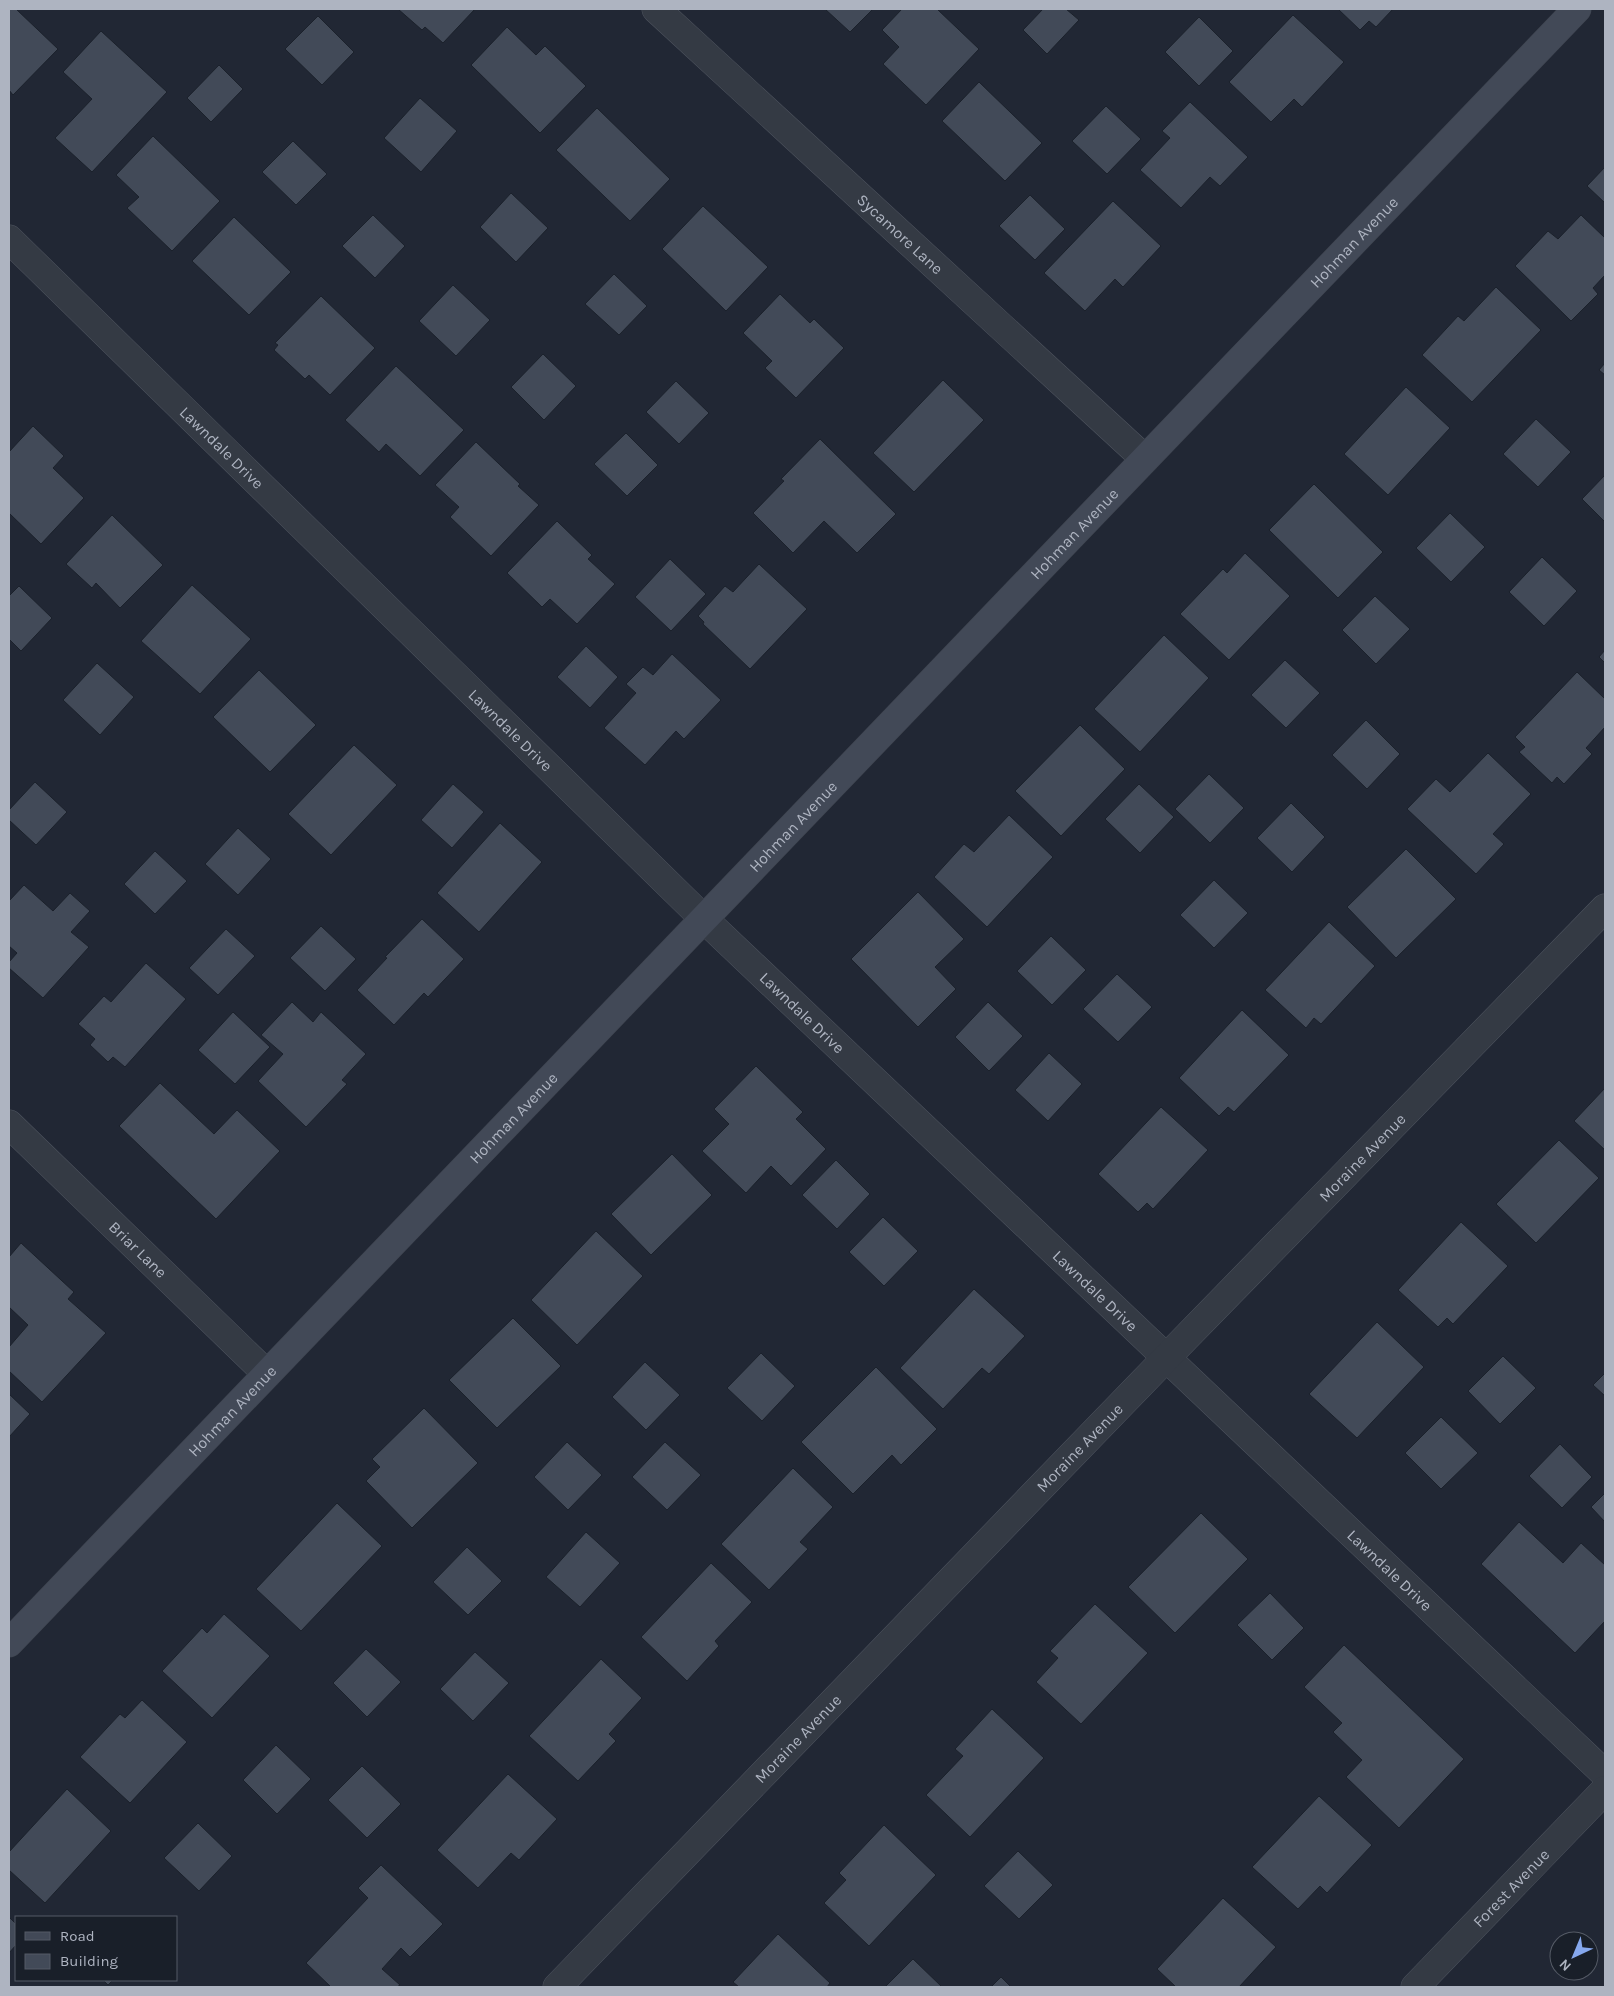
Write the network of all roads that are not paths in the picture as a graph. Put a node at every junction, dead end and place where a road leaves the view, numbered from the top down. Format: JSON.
{"nodes":[{"id":1,"x":656,"y":9,"type":"edge"},
{"id":2,"x":1575,"y":9,"type":"edge"},
{"id":3,"x":9,"y":239,"type":"edge"},
{"id":4,"x":1145,"y":459,"type":"junction"},
{"id":5,"x":1605,"y":908,"type":"edge"},
{"id":6,"x":704,"y":919,"type":"junction"},
{"id":7,"x":9,"y":1124,"type":"edge"},
{"id":8,"x":1167,"y":1357,"type":"junction"},
{"id":9,"x":267,"y":1374,"type":"junction"},
{"id":10,"x":9,"y":1643,"type":"edge"},
{"id":11,"x":1605,"y":1774,"type":"edge"},
{"id":12,"x":1605,"y":1790,"type":"edge"},
{"id":13,"x":557,"y":1987,"type":"edge"},
{"id":14,"x":1415,"y":1987,"type":"edge"}],
"edges":[{"from":1,"to":4,"type":"street","name":"Sycamore Lane"},
{"from":2,"to":4,"type":"street","name":"Hohman Avenue"},
{"from":3,"to":6,"type":"street","name":"Lawndale Drive"},
{"from":4,"to":6,"type":"street","name":"Hohman Avenue"},
{"from":5,"to":8,"type":"street","name":"Moraine Avenue"},
{"from":6,"to":8,"type":"street","name":"Lawndale Drive"},
{"from":6,"to":9,"type":"street","name":"Hohman Avenue"},
{"from":7,"to":9,"type":"street","name":"Briar Lane"},
{"from":8,"to":11,"type":"street","name":"Lawndale Drive"},
{"from":8,"to":13,"type":"street","name":"Moraine Avenue"},
{"from":9,"to":10,"type":"street","name":"Hohman Avenue"},
{"from":12,"to":14,"type":"street","name":"Forest Avenue"}]}
